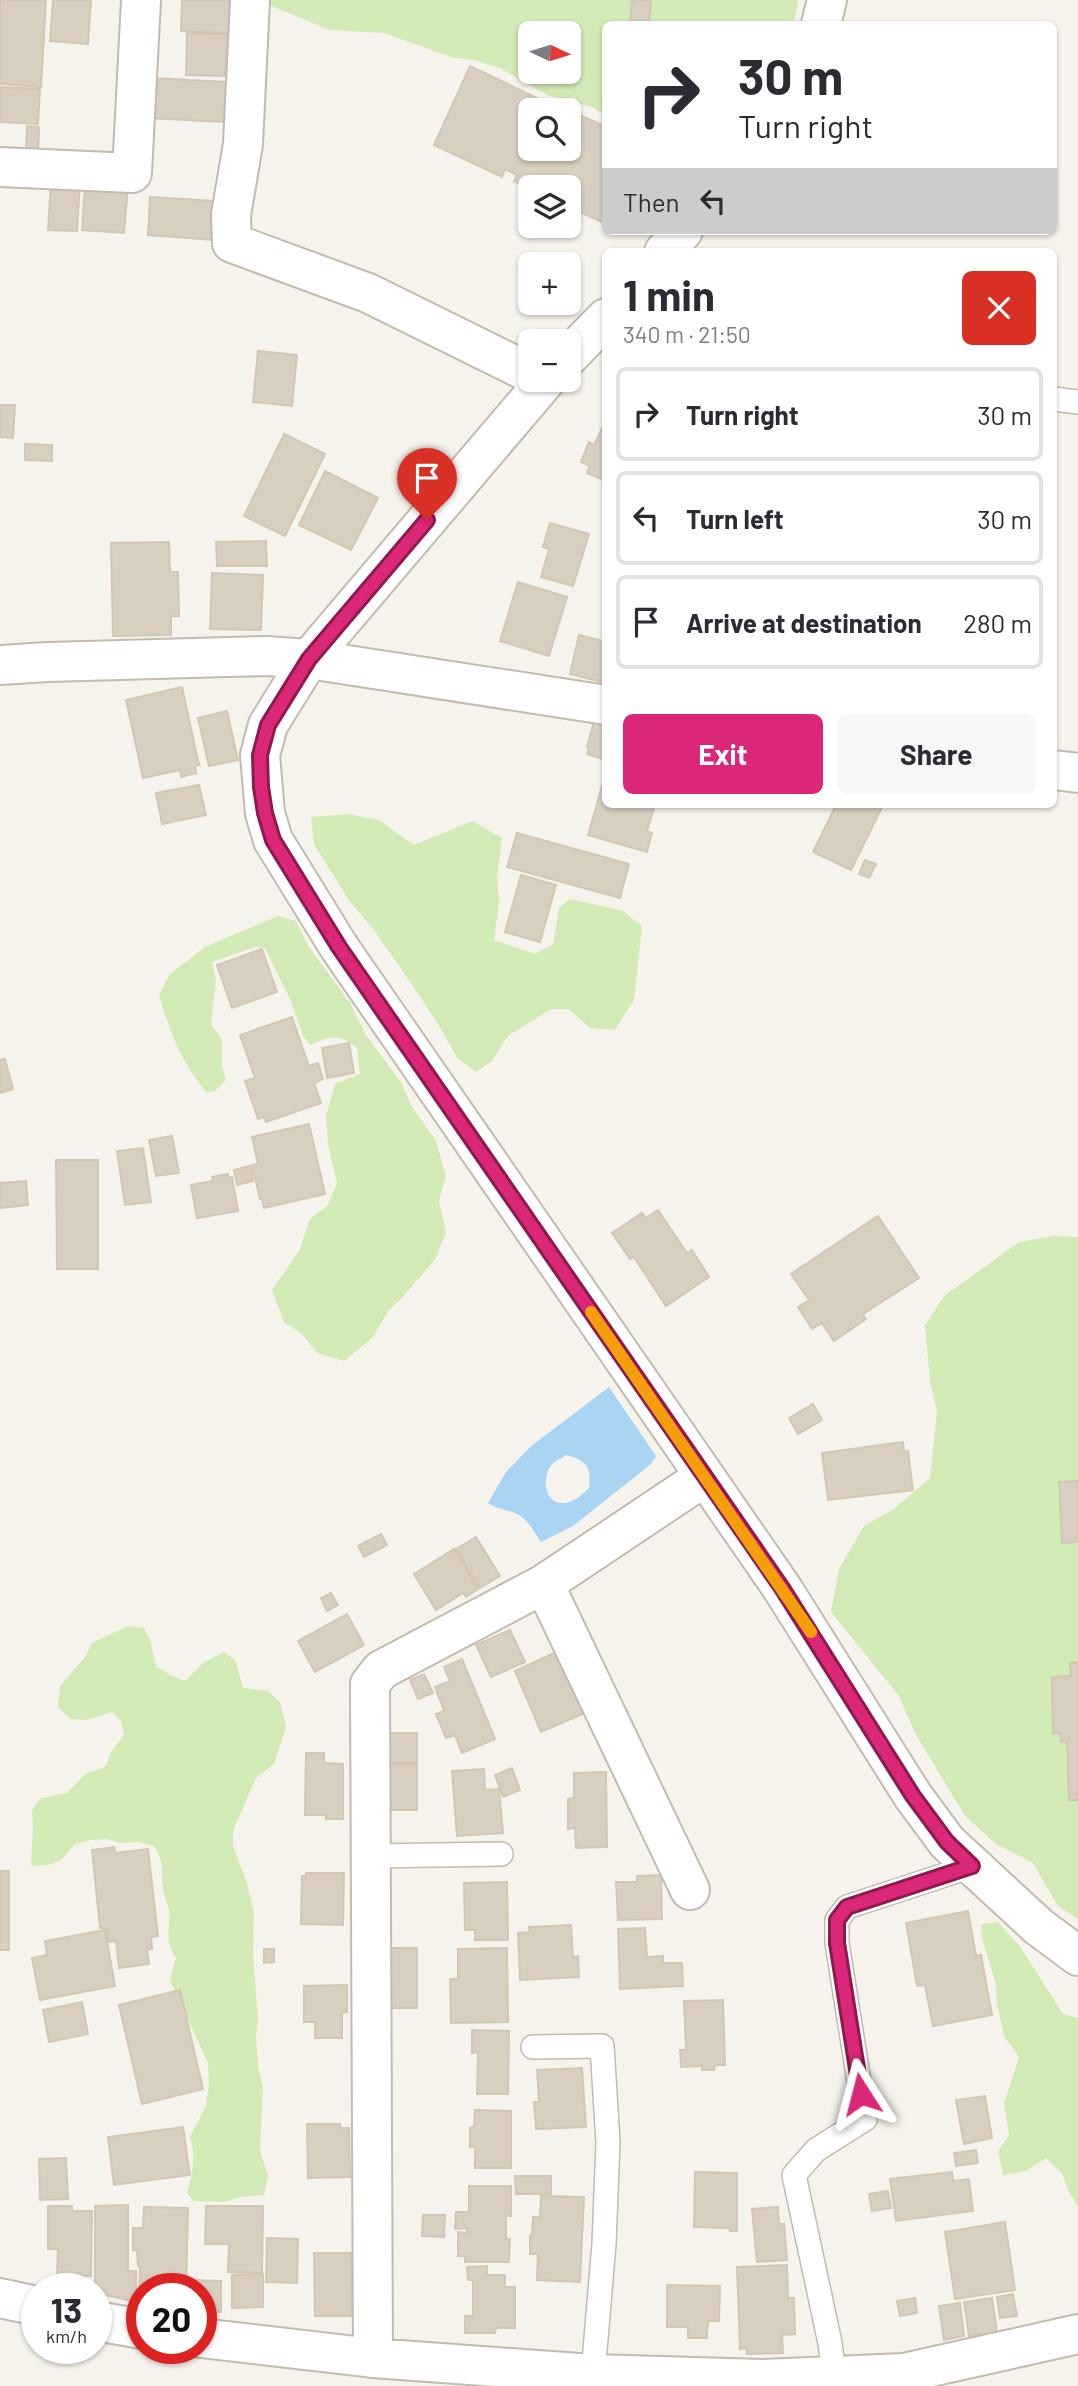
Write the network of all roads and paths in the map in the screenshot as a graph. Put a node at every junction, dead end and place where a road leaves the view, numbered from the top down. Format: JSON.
{"nodes":[{"id":1,"x":141,"y":0,"type":"edge"},
{"id":2,"x":250,"y":0,"type":"edge"},
{"id":3,"x":827,"y":0,"type":"edge"},
{"id":4,"x":822,"y":21,"type":"edge"},
{"id":5,"x":0,"y":167,"type":"edge"},
{"id":6,"x":679,"y":235,"type":"edge"},
{"id":7,"x":668,"y":248,"type":"edge"},
{"id":8,"x":602,"y":322,"type":"edge"},
{"id":9,"x":581,"y":344,"type":"edge"},
{"id":10,"x":518,"y":367,"type":"edge"},
{"id":11,"x":535,"y":392,"type":"edge"},
{"id":12,"x":1057,"y":399,"type":"edge"},
{"id":13,"x":1078,"y":402,"type":"edge"},
{"id":14,"x":309,"y":659,"type":"junction"},
{"id":15,"x":0,"y":665,"type":"edge"},
{"id":16,"x":602,"y":704,"type":"edge"},
{"id":17,"x":1057,"y":770,"type":"edge"},
{"id":18,"x":1078,"y":773,"type":"edge"},
{"id":19,"x":704,"y":1477,"type":"junction"},
{"id":20,"x":544,"y":1584,"type":"junction"},
{"id":21,"x":501,"y":1854,"type":"dead end"},
{"id":22,"x":371,"y":1856,"type":"junction"},
{"id":23,"x":972,"y":1866,"type":"junction"},
{"id":24,"x":690,"y":1890,"type":"dead end"},
{"id":25,"x":1078,"y":1956,"type":"edge"},
{"id":26,"x":533,"y":2047,"type":"dead end"},
{"id":27,"x":0,"y":2298,"type":"edge"},
{"id":28,"x":21,"y":2303,"type":"edge"},
{"id":29,"x":1078,"y":2334,"type":"edge"},
{"id":30,"x":217,"y":2340,"type":"edge"},
{"id":31,"x":373,"y":2358,"type":"junction"},
{"id":32,"x":593,"y":2374,"type":"junction"},
{"id":33,"x":834,"y":2376,"type":"junction"},
{"id":34,"x":906,"y":2379,"type":"edge"}],
"edges":[{"from":1,"to":5,"type":"street"},
{"from":2,"to":10,"type":"street"},
{"from":3,"to":4,"type":"street"},
{"from":6,"to":7,"type":"street"},
{"from":8,"to":9,"type":"street"},
{"from":11,"to":14,"type":"street"},
{"from":12,"to":13,"type":"lane"},
{"from":14,"to":15,"type":"street"},
{"from":14,"to":16,"type":"street"},
{"from":14,"to":19,"type":"street"},
{"from":17,"to":18,"type":"street"},
{"from":19,"to":20,"type":"street"},
{"from":19,"to":23,"type":"street"},
{"from":20,"to":22,"type":"street"},
{"from":20,"to":24,"type":"street"},
{"from":21,"to":22,"type":"lane"},
{"from":22,"to":31,"type":"street"},
{"from":23,"to":25,"type":"street"},
{"from":23,"to":33,"type":"lane"},
{"from":26,"to":32,"type":"lane"},
{"from":27,"to":28,"type":"street"},
{"from":29,"to":34,"type":"street"},
{"from":30,"to":31,"type":"street"},
{"from":31,"to":32,"type":"street"},
{"from":32,"to":33,"type":"street"},
{"from":33,"to":34,"type":"street"}]}
